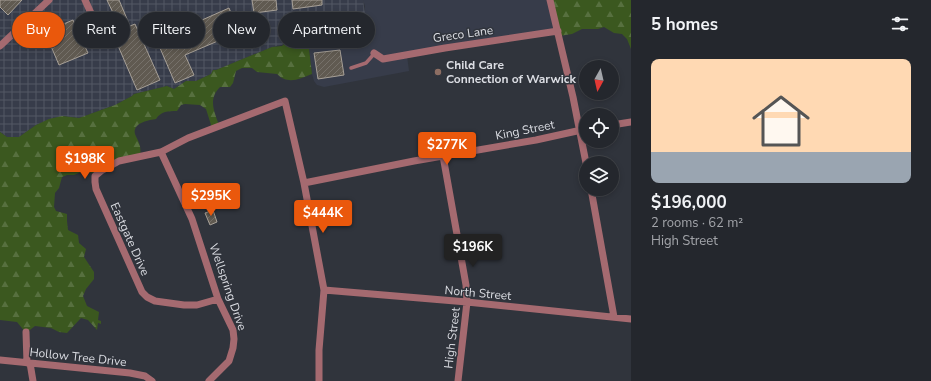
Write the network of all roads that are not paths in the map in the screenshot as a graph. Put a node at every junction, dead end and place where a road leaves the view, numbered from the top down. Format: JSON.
{"nodes":[{"id":1,"x":49,"y":0,"type":"edge"},
{"id":2,"x":85,"y":0,"type":"edge"},
{"id":3,"x":550,"y":0,"type":"edge"},
{"id":4,"x":91,"y":12,"type":"edge"},
{"id":5,"x":558,"y":31,"type":"junction"},
{"id":6,"x":0,"y":46,"type":"edge"},
{"id":7,"x":374,"y":53,"type":"joint"},
{"id":8,"x":351,"y":68,"type":"dead end"},
{"id":9,"x":579,"y":114,"type":"edge"},
{"id":10,"x":631,"y":122,"type":"edge"},
{"id":11,"x":619,"y":124,"type":"edge"},
{"id":12,"x":579,"y":131,"type":"edge"},
{"id":13,"x":161,"y":152,"type":"junction"},
{"id":14,"x":443,"y":156,"type":"junction"},
{"id":15,"x":304,"y":183,"type":"junction"},
{"id":16,"x":592,"y":196,"type":"edge"},
{"id":17,"x":324,"y":290,"type":"junction"},
{"id":18,"x":218,"y":299,"type":"junction"},
{"id":19,"x":467,"y":302,"type":"junction"},
{"id":20,"x":614,"y":317,"type":"junction"},
{"id":21,"x":631,"y":319,"type":"edge"},
{"id":22,"x":26,"y":332,"type":"dead end"},
{"id":23,"x":0,"y":360,"type":"edge"},
{"id":24,"x":29,"y":363,"type":"junction"},
{"id":25,"x":33,"y":381,"type":"edge"},
{"id":26,"x":152,"y":381,"type":"edge"},
{"id":27,"x":209,"y":381,"type":"edge"},
{"id":28,"x":319,"y":381,"type":"edge"},
{"id":29,"x":458,"y":381,"type":"edge"}],
"edges":[{"from":1,"to":6,"type":"street"},
{"from":2,"to":4,"type":"street"},
{"from":3,"to":5,"type":"street"},
{"from":5,"to":7,"type":"street","name":"Greco Lane"},
{"from":5,"to":9,"type":"street"},
{"from":7,"to":8,"type":"lane"},
{"from":10,"to":11,"type":"street"},
{"from":12,"to":14,"type":"street","name":"King Street"},
{"from":13,"to":15,"type":"street","name":"Eastgate Drive"},
{"from":13,"to":18,"type":"street","name":"Wellspring Drive"},
{"from":13,"to":18,"type":"street","name":"Eastgate Drive"},
{"from":14,"to":15,"type":"street","name":"King Street"},
{"from":14,"to":19,"type":"street","name":"High Street"},
{"from":15,"to":17,"type":"street"},
{"from":16,"to":20,"type":"street"},
{"from":17,"to":19,"type":"street","name":"North Street"},
{"from":17,"to":28,"type":"street"},
{"from":18,"to":27,"type":"street","name":"Wellspring Drive"},
{"from":19,"to":20,"type":"street","name":"North Street"},
{"from":19,"to":29,"type":"street","name":"High Street"},
{"from":20,"to":21,"type":"street","name":"North Street"},
{"from":22,"to":24,"type":"street"},
{"from":23,"to":24,"type":"street","name":"Hollow Tree Drive"},
{"from":24,"to":25,"type":"street"},
{"from":24,"to":26,"type":"street","name":"Hollow Tree Drive"}]}
